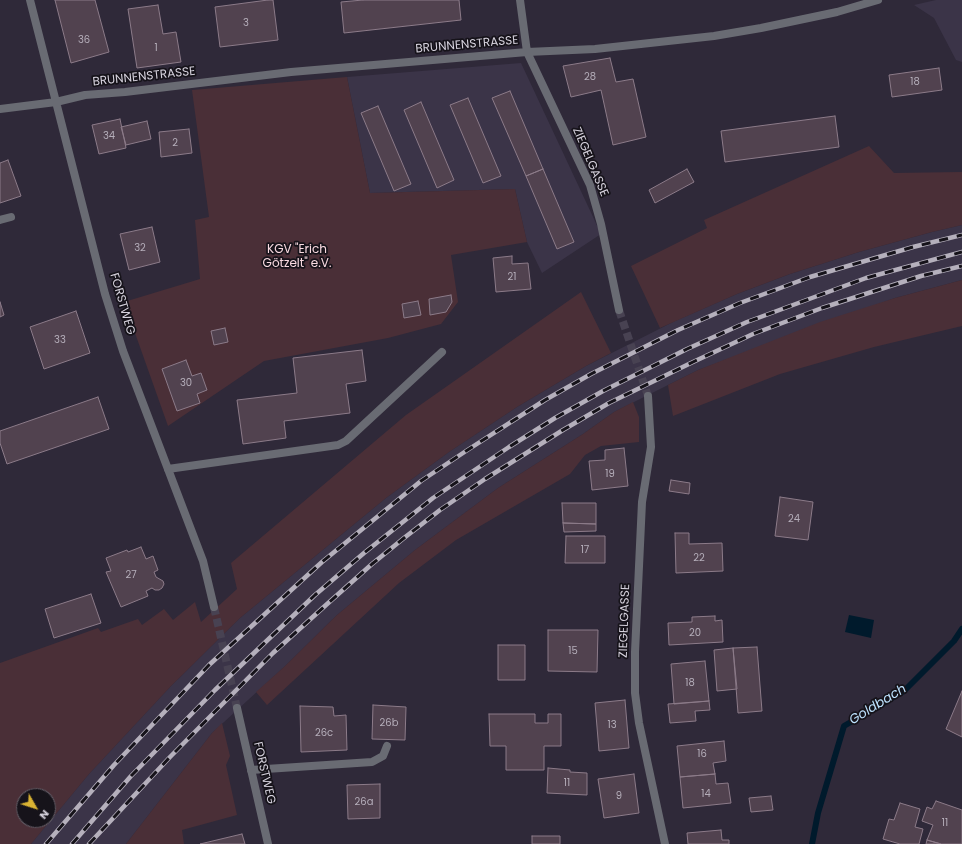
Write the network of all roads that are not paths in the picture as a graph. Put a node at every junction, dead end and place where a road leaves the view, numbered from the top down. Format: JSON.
{"nodes":[{"id":1,"x":30,"y":0,"type":"edge"},
{"id":2,"x":520,"y":0,"type":"edge"},
{"id":3,"x":878,"y":0,"type":"edge"},
{"id":4,"x":527,"y":52,"type":"junction"},
{"id":5,"x":56,"y":102,"type":"junction"},
{"id":6,"x":0,"y":109,"type":"edge"},
{"id":7,"x":11,"y":217,"type":"dead end"},
{"id":8,"x":0,"y":220,"type":"edge"},
{"id":9,"x":619,"y":310,"type":"tunnel mouth"},
{"id":10,"x":442,"y":352,"type":"dead end"},
{"id":11,"x":648,"y":396,"type":"tunnel mouth"},
{"id":12,"x":168,"y":469,"type":"junction"},
{"id":13,"x":214,"y":607,"type":"tunnel mouth"},
{"id":14,"x":237,"y":708,"type":"tunnel mouth"},
{"id":15,"x":387,"y":746,"type":"dead end"},
{"id":16,"x":251,"y":770,"type":"junction"},
{"id":17,"x":268,"y":844,"type":"edge"},
{"id":18,"x":665,"y":844,"type":"edge"}],
"edges":[{"from":1,"to":5,"type":"street","name":"FORSTWEG"},
{"from":2,"to":4,"type":"street","name":"ZIEGELGASSE"},
{"from":3,"to":4,"type":"street","name":"BRUNNENSTRASSE"},
{"from":4,"to":5,"type":"street","name":"BRUNNENSTRASSE"},
{"from":4,"to":9,"type":"street","name":"ZIEGELGASSE"},
{"from":5,"to":6,"type":"street","name":"BRUNNENSTRASSE"},
{"from":5,"to":12,"type":"street","name":"FORSTWEG"},
{"from":7,"to":8,"type":"street"},
{"from":10,"to":12,"type":"street"},
{"from":11,"to":18,"type":"street","name":"ZIEGELGASSE"},
{"from":12,"to":13,"type":"street","name":"FORSTWEG"},
{"from":14,"to":16,"type":"street","name":"FORSTWEG"},
{"from":15,"to":16,"type":"street"},
{"from":16,"to":17,"type":"street","name":"FORSTWEG"}]}
